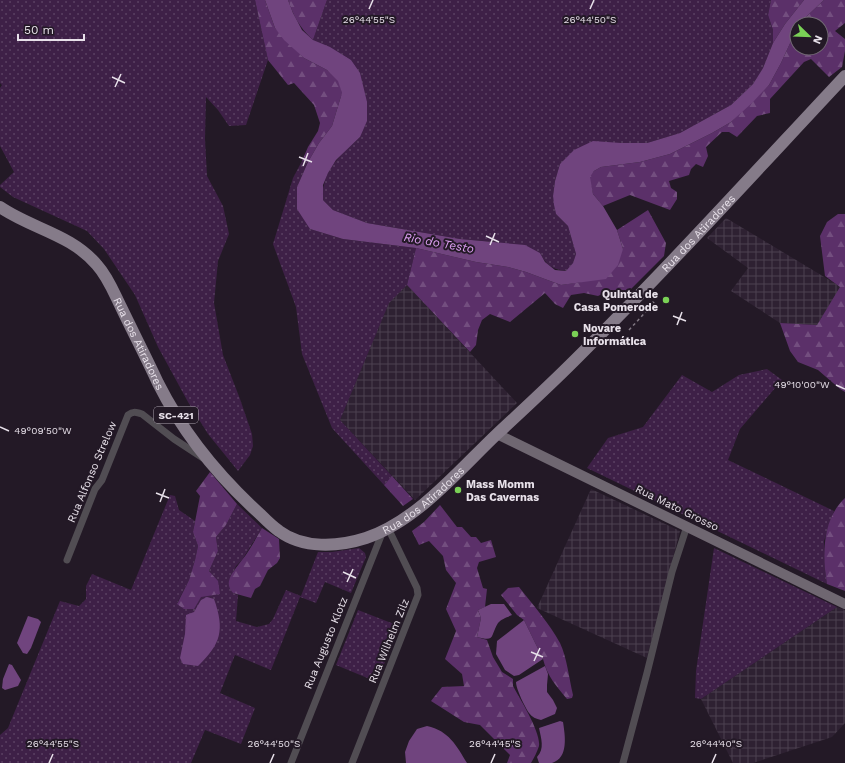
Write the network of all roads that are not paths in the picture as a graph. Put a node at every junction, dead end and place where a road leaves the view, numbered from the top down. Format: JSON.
{"nodes":[{"id":1,"x":845,"y":76,"type":"edge"},
{"id":2,"x":0,"y":207,"type":"edge"},
{"id":3,"x":497,"y":434,"type":"junction"},
{"id":4,"x":209,"y":461,"type":"junction"},
{"id":5,"x":687,"y":526,"type":"junction"},
{"id":6,"x":385,"y":530,"type":"junction"},
{"id":7,"x":67,"y":560,"type":"dead end"},
{"id":8,"x":845,"y":604,"type":"edge"},
{"id":9,"x":291,"y":763,"type":"edge"},
{"id":10,"x":352,"y":763,"type":"edge"},
{"id":11,"x":623,"y":763,"type":"edge"}],
"edges":[{"from":1,"to":3,"type":"main road","name":"Rua dos Atiradores","number":"SC-421"},
{"from":2,"to":4,"type":"main road","name":"Rua dos Atiradores","number":"SC-421"},
{"from":3,"to":5,"type":"street","name":"Rua Mato Grosso"},
{"from":3,"to":6,"type":"main road","name":"Rua dos Atiradores","number":"SC-421"},
{"from":4,"to":6,"type":"main road","name":"Rua dos Atiradores","number":"SC-421"},
{"from":4,"to":7,"type":"street","name":"Rua Alfonso Strelow"},
{"from":5,"to":8,"type":"street","name":"Rua Mato Grosso"},
{"from":5,"to":11,"type":"street"},
{"from":6,"to":9,"type":"street","name":"Rua Augusto Klotz"},
{"from":6,"to":10,"type":"street","name":"Rua Wilhelm Zilz"}]}
